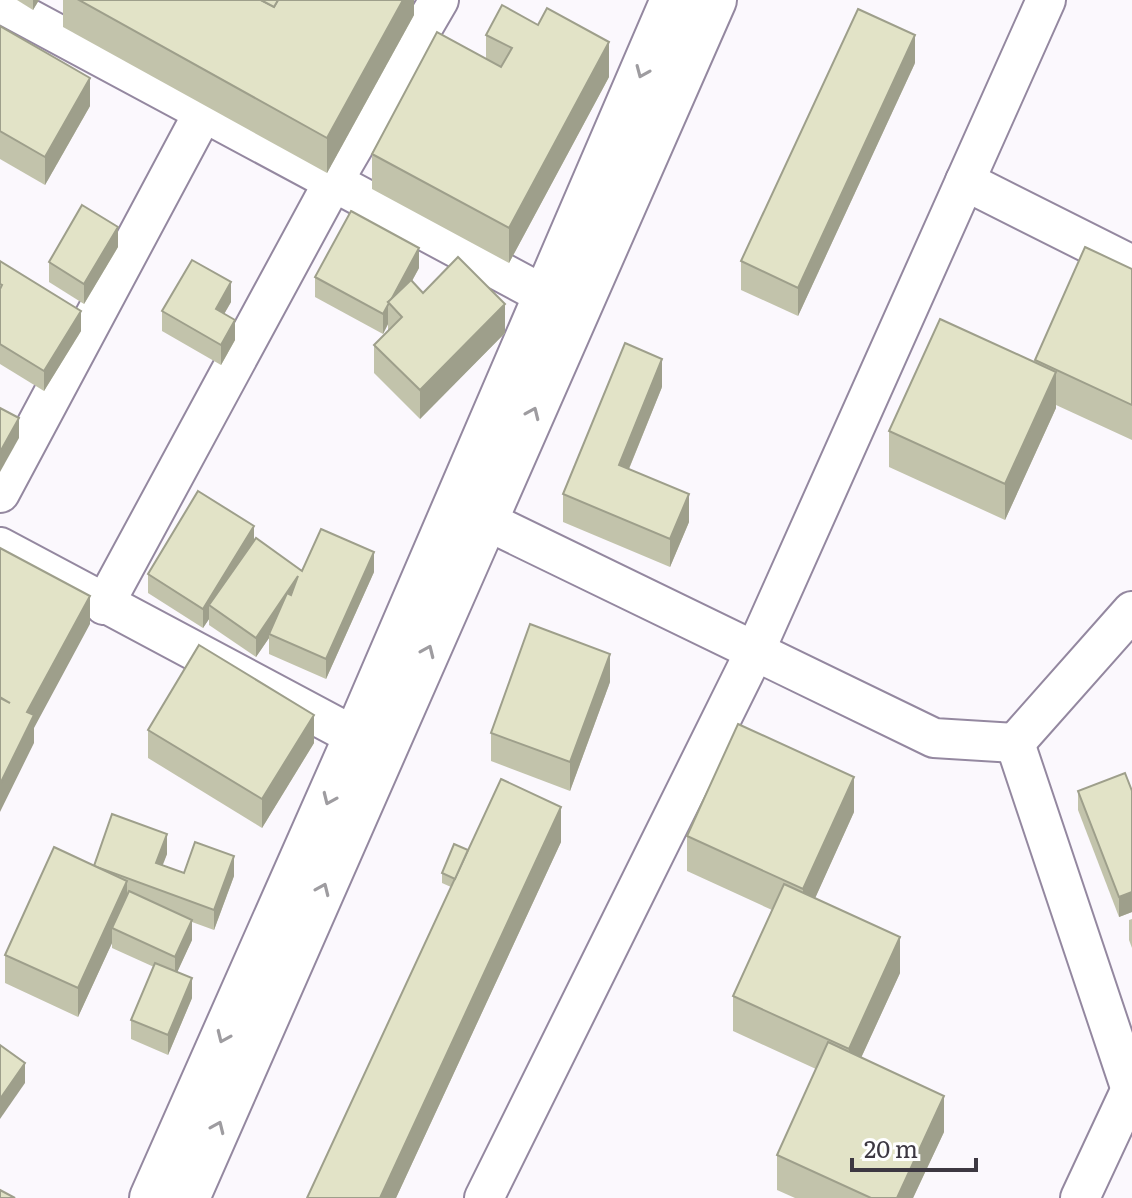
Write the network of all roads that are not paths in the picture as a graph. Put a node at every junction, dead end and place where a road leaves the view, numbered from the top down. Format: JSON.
{"nodes":[{"id":1,"x":439,"y":0,"type":"edge"},
{"id":2,"x":673,"y":0,"type":"edge"},
{"id":3,"x":714,"y":0,"type":"edge"},
{"id":4,"x":1046,"y":0,"type":"edge"},
{"id":5,"x":0,"y":3,"type":"edge"},
{"id":6,"x":203,"y":113,"type":"junction"},
{"id":7,"x":965,"y":181,"type":"junction"},
{"id":8,"x":333,"y":182,"type":"junction"},
{"id":9,"x":1132,"y":265,"type":"edge"},
{"id":10,"x":546,"y":296,"type":"junction"},
{"id":11,"x":0,"y":493,"type":"edge"},
{"id":12,"x":470,"y":513,"type":"junction"},
{"id":13,"x":0,"y":547,"type":"edge"},
{"id":14,"x":104,"y":605,"type":"junction"},
{"id":15,"x":1132,"y":611,"type":"edge"},
{"id":16,"x":755,"y":651,"type":"junction"},
{"id":17,"x":356,"y":737,"type":"junction"},
{"id":18,"x":1015,"y":743,"type":"junction"},
{"id":19,"x":1131,"y":1092,"type":"edge"},
{"id":20,"x":152,"y":1198,"type":"edge"},
{"id":21,"x":187,"y":1198,"type":"edge"},
{"id":22,"x":484,"y":1198,"type":"edge"},
{"id":23,"x":1080,"y":1198,"type":"edge"}],
"edges":[{"from":1,"to":8,"type":"street"},
{"from":2,"to":10,"type":"street","one_way":true},
{"from":12,"to":3,"type":"street","one_way":true},
{"from":4,"to":7,"type":"street"},
{"from":5,"to":6,"type":"street"},
{"from":6,"to":8,"type":"street"},
{"from":6,"to":11,"type":"street"},
{"from":7,"to":9,"type":"street"},
{"from":7,"to":16,"type":"street"},
{"from":8,"to":10,"type":"street"},
{"from":8,"to":14,"type":"street"},
{"from":10,"to":12,"type":"street"},
{"from":12,"to":16,"type":"street"},
{"from":12,"to":17,"type":"street"},
{"from":21,"to":12,"type":"street","one_way":true},
{"from":13,"to":14,"type":"street"},
{"from":14,"to":17,"type":"street"},
{"from":15,"to":18,"type":"street"},
{"from":16,"to":18,"type":"street"},
{"from":16,"to":22,"type":"street"},
{"from":17,"to":20,"type":"street","one_way":true},
{"from":18,"to":19,"type":"street"},
{"from":19,"to":23,"type":"street"}]}
